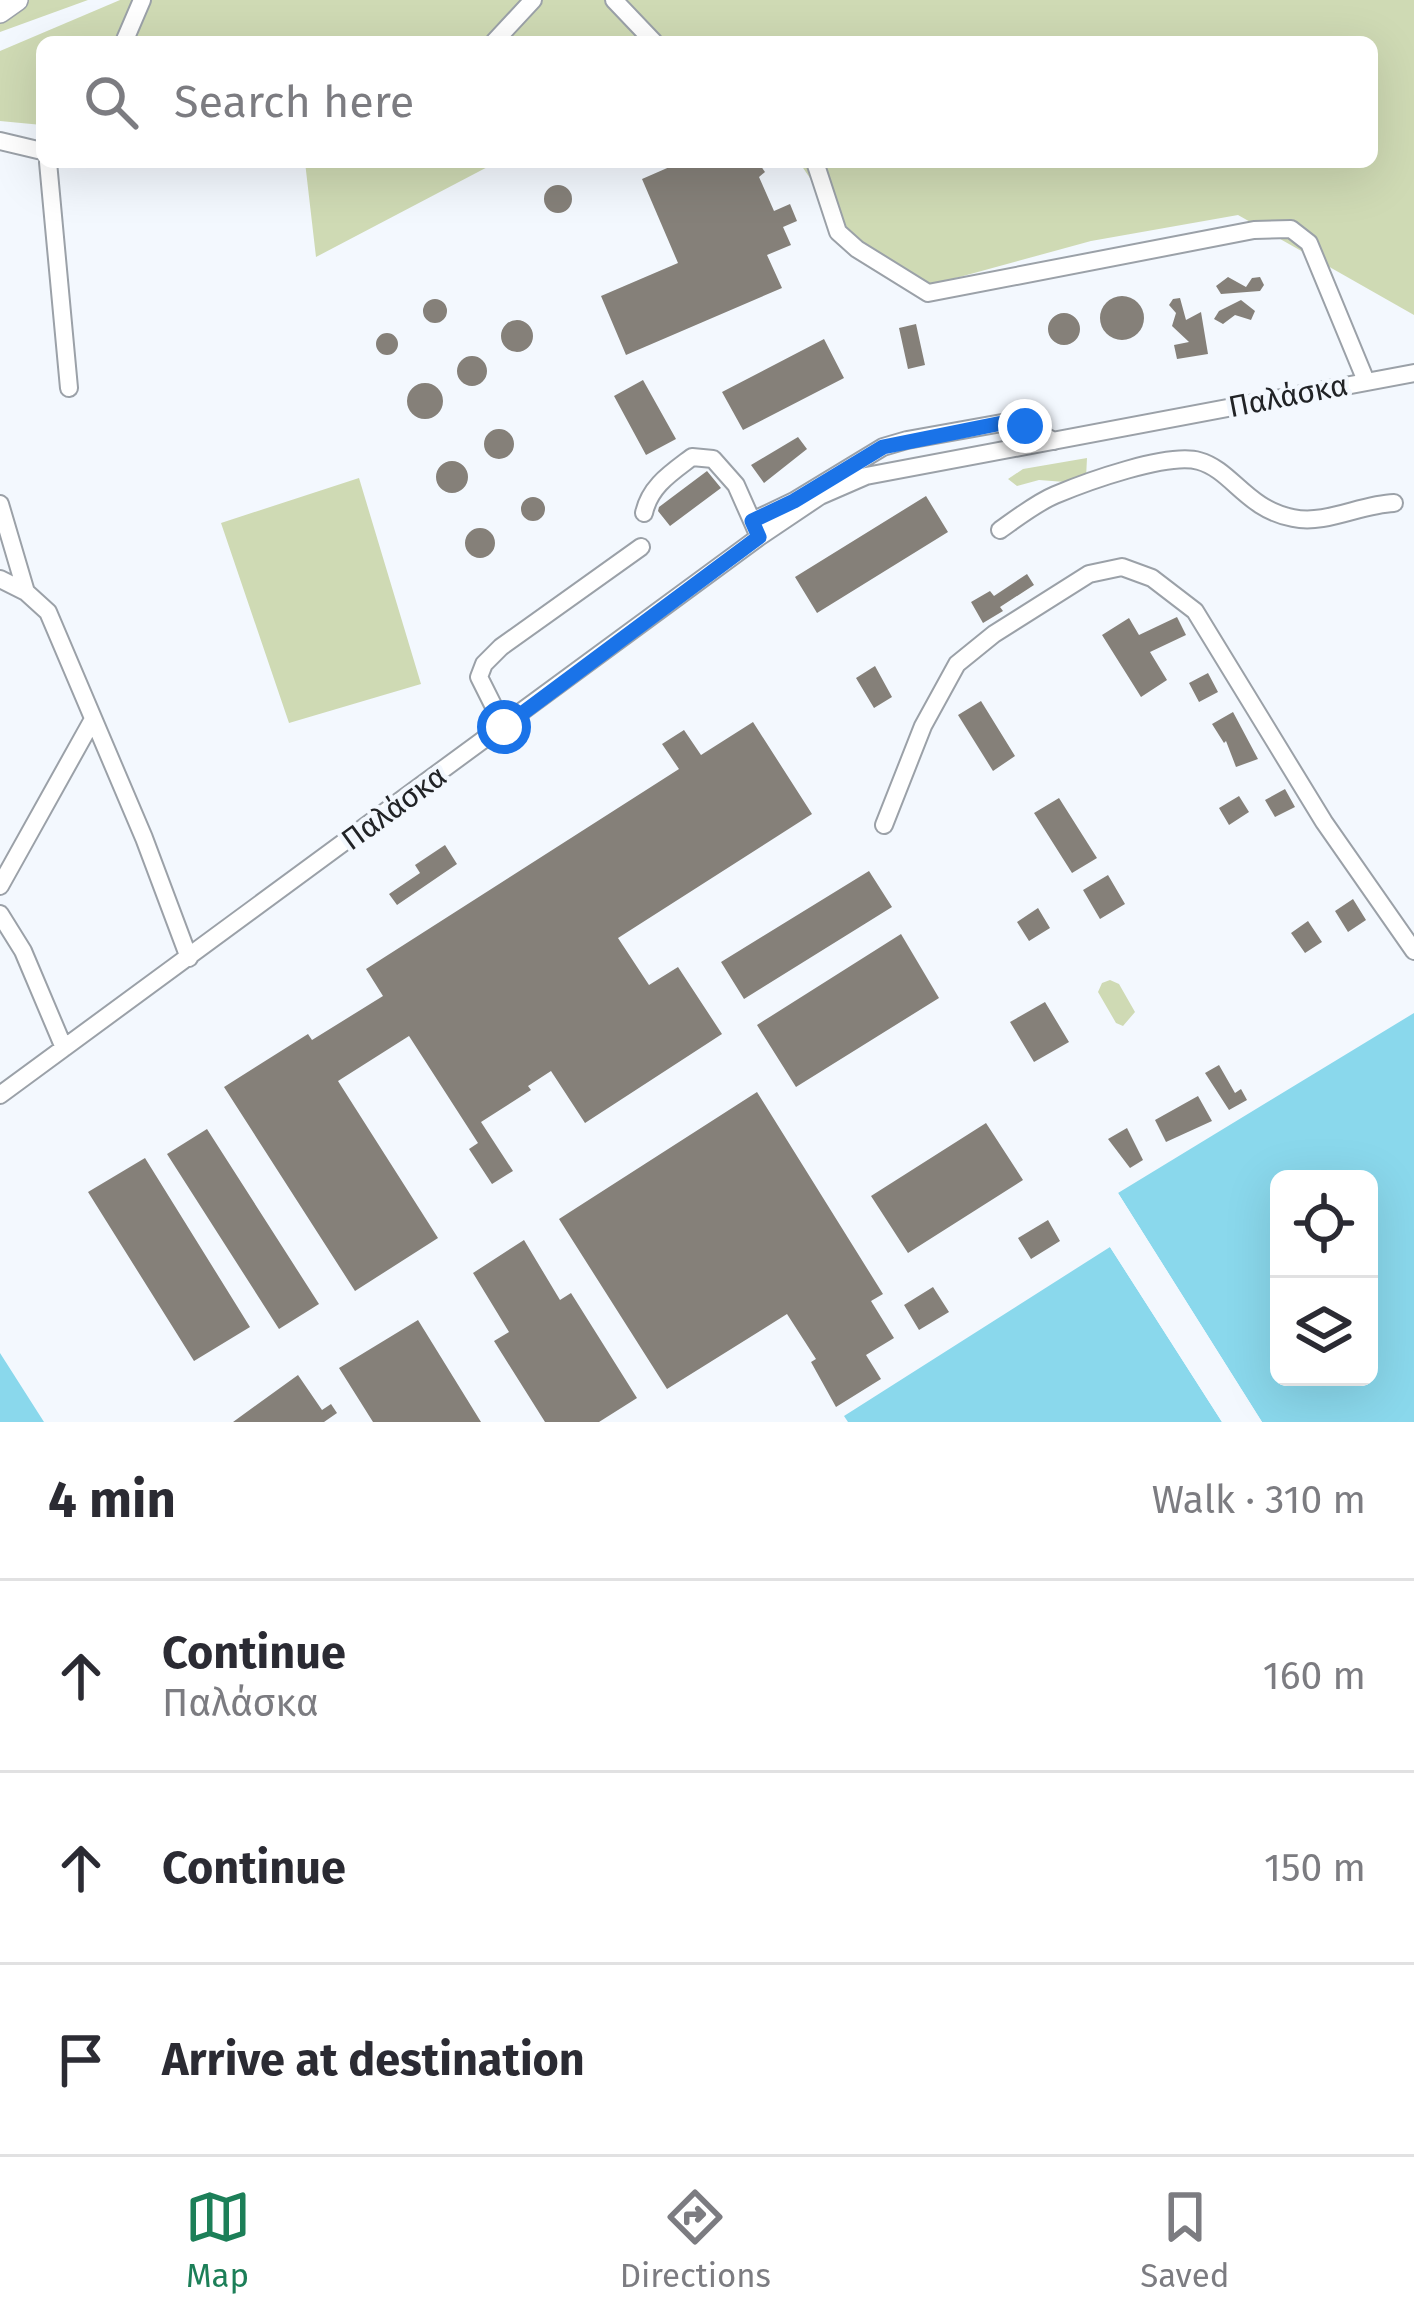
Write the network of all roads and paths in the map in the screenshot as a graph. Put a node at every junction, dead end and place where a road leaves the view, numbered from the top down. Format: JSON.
{"nodes":[{"id":1,"x":17,"y":0,"type":"edge"},
{"id":2,"x":142,"y":0,"type":"edge"},
{"id":3,"x":532,"y":0,"type":"edge"},
{"id":4,"x":614,"y":0,"type":"edge"},
{"id":5,"x":0,"y":12,"type":"edge"},
{"id":6,"x":127,"y":36,"type":"edge"},
{"id":7,"x":499,"y":36,"type":"edge"},
{"id":8,"x":649,"y":36,"type":"edge"},
{"id":9,"x":0,"y":141,"type":"edge"},
{"id":10,"x":36,"y":150,"type":"edge"},
{"id":11,"x":49,"y":168,"type":"edge"},
{"id":12,"x":816,"y":168,"type":"edge"},
{"id":13,"x":1414,"y":373,"type":"edge"},
{"id":14,"x":1366,"y":381,"type":"junction"},
{"id":15,"x":69,"y":388,"type":"dead end"},
{"id":16,"x":1054,"y":441,"type":"junction"},
{"id":17,"x":1394,"y":503,"type":"dead end"},
{"id":18,"x":0,"y":505,"type":"edge"},
{"id":19,"x":644,"y":513,"type":"dead end"},
{"id":20,"x":755,"y":529,"type":"junction"},
{"id":21,"x":1000,"y":530,"type":"dead end"},
{"id":22,"x":641,"y":547,"type":"dead end"},
{"id":23,"x":2,"y":585,"type":"edge"},
{"id":24,"x":26,"y":592,"type":"junction"},
{"id":25,"x":92,"y":721,"type":"junction"},
{"id":26,"x":504,"y":727,"type":"junction"},
{"id":27,"x":884,"y":825,"type":"dead end"},
{"id":28,"x":0,"y":886,"type":"edge"},
{"id":29,"x":0,"y":914,"type":"edge"},
{"id":30,"x":1414,"y":951,"type":"edge"},
{"id":31,"x":189,"y":958,"type":"junction"},
{"id":32,"x":64,"y":1048,"type":"junction"},
{"id":33,"x":0,"y":1095,"type":"edge"}],
"edges":[{"from":1,"to":5,"type":"main road"},
{"from":2,"to":6,"type":"street"},
{"from":3,"to":7,"type":"street"},
{"from":4,"to":8,"type":"street"},
{"from":9,"to":10,"type":"street"},
{"from":11,"to":15,"type":"street"},
{"from":12,"to":14,"type":"street"},
{"from":13,"to":14,"type":"street","name":"Παλάσκα"},
{"from":14,"to":16,"type":"street","name":"Παλάσκα"},
{"from":16,"to":20,"type":"street","name":"Παλάσκα"},
{"from":16,"to":20,"type":"street"},
{"from":17,"to":21,"type":"street"},
{"from":18,"to":24,"type":"street"},
{"from":19,"to":20,"type":"street"},
{"from":20,"to":26,"type":"street","name":"Παλάσκα"},
{"from":22,"to":26,"type":"street"},
{"from":23,"to":24,"type":"street"},
{"from":24,"to":25,"type":"street"},
{"from":25,"to":28,"type":"street"},
{"from":25,"to":31,"type":"street"},
{"from":26,"to":31,"type":"street","name":"Παλάσκα"},
{"from":27,"to":30,"type":"street"},
{"from":29,"to":32,"type":"street"},
{"from":31,"to":32,"type":"street","name":"Παλάσκα"},
{"from":32,"to":33,"type":"street","name":"Παλάσκα"}]}
